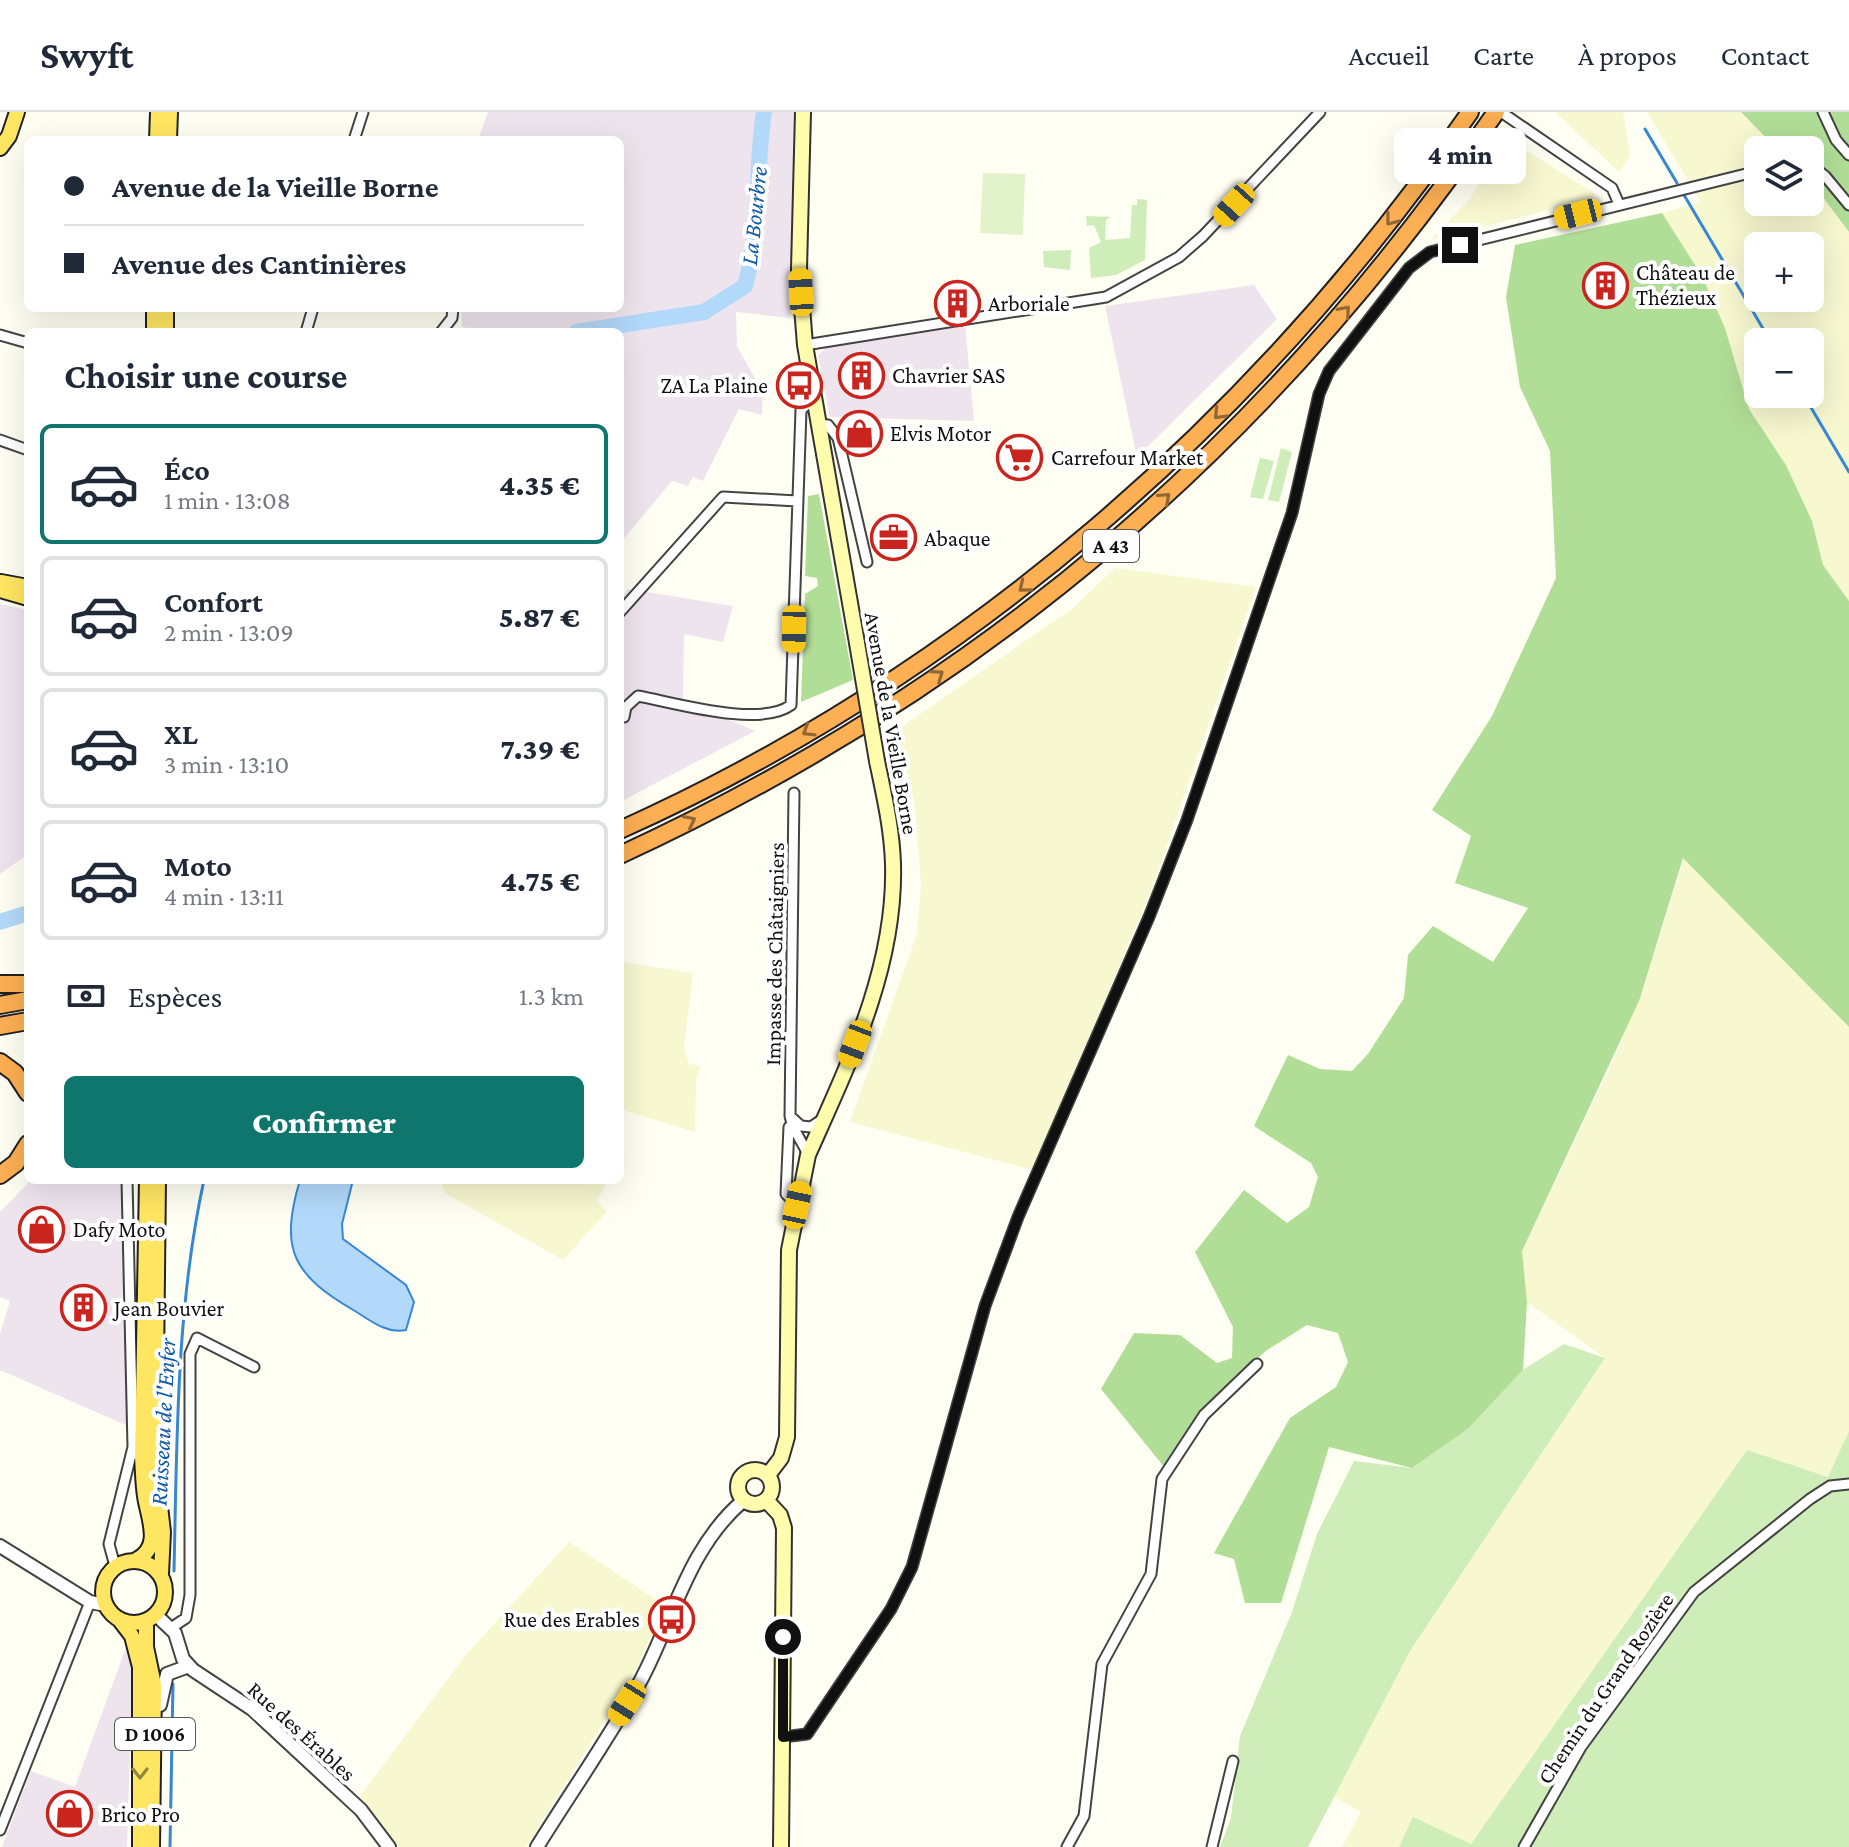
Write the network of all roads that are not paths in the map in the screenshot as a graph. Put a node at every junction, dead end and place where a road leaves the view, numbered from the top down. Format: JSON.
{"nodes":[{"id":1,"x":17,"y":112,"type":"edge"},
{"id":2,"x":158,"y":112,"type":"edge"},
{"id":3,"x":170,"y":112,"type":"edge"},
{"id":4,"x":363,"y":112,"type":"edge"},
{"id":5,"x":803,"y":112,"type":"edge"},
{"id":6,"x":1320,"y":112,"type":"edge"},
{"id":7,"x":1470,"y":112,"type":"edge"},
{"id":8,"x":1499,"y":112,"type":"edge"},
{"id":9,"x":1823,"y":112,"type":"edge"},
{"id":10,"x":157,"y":136,"type":"edge"},
{"id":11,"x":169,"y":136,"type":"edge"},
{"id":12,"x":355,"y":136,"type":"edge"},
{"id":13,"x":0,"y":148,"type":"edge"},
{"id":14,"x":1849,"y":155,"type":"edge"},
{"id":15,"x":1744,"y":174,"type":"edge"},
{"id":16,"x":1824,"y":175,"type":"edge"},
{"id":17,"x":1619,"y":204,"type":"junction"},
{"id":18,"x":1849,"y":205,"type":"edge"},
{"id":19,"x":0,"y":335,"type":"edge"},
{"id":20,"x":24,"y":342,"type":"edge"},
{"id":21,"x":805,"y":345,"type":"junction"},
{"id":22,"x":813,"y":399,"type":"junction"},
{"id":23,"x":818,"y":424,"type":"junction"},
{"id":24,"x":0,"y":440,"type":"edge"},
{"id":25,"x":24,"y":449,"type":"edge"},
{"id":26,"x":797,"y":501,"type":"junction"},
{"id":27,"x":867,"y":562,"type":"dead end"},
{"id":28,"x":0,"y":581,"type":"edge"},
{"id":29,"x":24,"y":586,"type":"edge"},
{"id":30,"x":0,"y":590,"type":"edge"},
{"id":31,"x":24,"y":597,"type":"edge"},
{"id":32,"x":624,"y":608,"type":"edge"},
{"id":33,"x":624,"y":717,"type":"dead end"},
{"id":34,"x":794,"y":793,"type":"dead end"},
{"id":35,"x":624,"y":828,"type":"edge"},
{"id":36,"x":624,"y":853,"type":"edge"},
{"id":37,"x":0,"y":984,"type":"edge"},
{"id":38,"x":24,"y":984,"type":"edge"},
{"id":39,"x":24,"y":1001,"type":"edge"},
{"id":40,"x":0,"y":1005,"type":"edge"},
{"id":41,"x":24,"y":1022,"type":"edge"},
{"id":42,"x":0,"y":1026,"type":"edge"},
{"id":43,"x":0,"y":1062,"type":"edge"},
{"id":44,"x":24,"y":1087,"type":"edge"},
{"id":45,"x":790,"y":1116,"type":"junction"},
{"id":46,"x":825,"y":1118,"type":"junction"},
{"id":47,"x":24,"y":1150,"type":"edge"},
{"id":48,"x":808,"y":1155,"type":"junction"},
{"id":49,"x":24,"y":1164,"type":"edge"},
{"id":50,"x":0,"y":1175,"type":"edge"},
{"id":51,"x":127,"y":1184,"type":"edge"},
{"id":52,"x":147,"y":1184,"type":"edge"},
{"id":53,"x":158,"y":1184,"type":"edge"},
{"id":54,"x":0,"y":1185,"type":"edge"},
{"id":55,"x":797,"y":1205,"type":"junction"},
{"id":56,"x":1257,"y":1364,"type":"dead end"},
{"id":57,"x":254,"y":1367,"type":"dead end"},
{"id":58,"x":768,"y":1475,"type":"junction"},
{"id":59,"x":1849,"y":1484,"type":"edge"},
{"id":60,"x":744,"y":1500,"type":"junction"},
{"id":61,"x":767,"y":1501,"type":"junction"},
{"id":62,"x":0,"y":1546,"type":"edge"},
{"id":63,"x":136,"y":1560,"type":"junction"},
{"id":64,"x":115,"y":1566,"type":"junction"},
{"id":65,"x":161,"y":1574,"type":"junction"},
{"id":66,"x":90,"y":1602,"type":"junction"},
{"id":67,"x":106,"y":1605,"type":"junction"},
{"id":68,"x":119,"y":1619,"type":"junction"},
{"id":69,"x":151,"y":1619,"type":"junction"},
{"id":70,"x":171,"y":1628,"type":"junction"},
{"id":71,"x":189,"y":1666,"type":"junction"},
{"id":72,"x":783,"y":1737,"type":"junction"},
{"id":73,"x":155,"y":1756,"type":"junction"},
{"id":74,"x":1233,"y":1761,"type":"dead end"},
{"id":75,"x":0,"y":1830,"type":"edge"},
{"id":76,"x":140,"y":1847,"type":"edge"},
{"id":77,"x":152,"y":1847,"type":"edge"},
{"id":78,"x":389,"y":1847,"type":"edge"},
{"id":79,"x":537,"y":1847,"type":"edge"},
{"id":80,"x":781,"y":1847,"type":"edge"},
{"id":81,"x":1067,"y":1847,"type":"edge"},
{"id":82,"x":1212,"y":1847,"type":"edge"},
{"id":83,"x":1524,"y":1847,"type":"edge"}],
"edges":[{"from":1,"to":13,"type":"main road"},
{"from":2,"to":10,"type":"main road"},
{"from":3,"to":11,"type":"main road"},
{"from":4,"to":12,"type":"street"},
{"from":5,"to":21,"type":"main road","name":"Avenue de la Vieille Borne"},
{"from":6,"to":21,"type":"street"},
{"from":7,"to":35,"type":"highway","number":"A 43","one_way":true},
{"from":8,"to":17,"type":"street"},
{"from":36,"to":8,"type":"highway","number":"A 43","one_way":true},
{"from":9,"to":14,"type":"street"},
{"from":15,"to":17,"type":"street"},
{"from":16,"to":18,"type":"street"},
{"from":17,"to":72,"type":"street"},
{"from":19,"to":20,"type":"street"},
{"from":21,"to":22,"type":"main road","name":"Avenue de la Vieille Borne"},
{"from":22,"to":23,"type":"main road","name":"Avenue de la Vieille Borne"},
{"from":22,"to":26,"type":"street"},
{"from":23,"to":27,"type":"street"},
{"from":23,"to":46,"type":"main road","name":"Avenue de la Vieille Borne","bridge":true},
{"from":24,"to":25,"type":"street"},
{"from":26,"to":32,"type":"street"},
{"from":26,"to":33,"type":"street"},
{"from":28,"to":29,"type":"main road"},
{"from":30,"to":31,"type":"main road"},
{"from":34,"to":45,"type":"street","name":"Impasse des Châtaigniers"},
{"from":37,"to":38,"type":"highway"},
{"from":39,"to":40,"type":"highway"},
{"from":41,"to":42,"type":"highway"},
{"from":43,"to":44,"type":"highway"},
{"from":45,"to":46,"type":"street"},
{"from":45,"to":48,"type":"street","name":"Impasse des Châtaigniers"},
{"from":45,"to":55,"type":"street"},
{"from":46,"to":48,"type":"main road","name":"Avenue de la Vieille Borne"},
{"from":47,"to":50,"type":"highway"},
{"from":48,"to":55,"type":"main road","name":"Avenue de la Vieille Borne"},
{"from":49,"to":54,"type":"highway"},
{"from":51,"to":64,"type":"street"},
{"from":52,"to":63,"type":"main road"},
{"from":53,"to":65,"type":"main road"},
{"from":55,"to":58,"type":"main road","name":"Avenue de la Vieille Borne"},
{"from":56,"to":81,"type":"street"},
{"from":57,"to":70,"type":"street"},
{"from":58,"to":60,"type":"main road"},
{"from":58,"to":61,"type":"main road","name":"Avenue de la Vieille Borne"},
{"from":59,"to":83,"type":"street","name":"Chemin du Grand Rozière"},
{"from":60,"to":61,"type":"main road"},
{"from":60,"to":79,"type":"street"},
{"from":61,"to":72,"type":"main road","name":"Avenue de la Vieille Borne"},
{"from":62,"to":66,"type":"street"},
{"from":63,"to":64,"type":"main road"},
{"from":63,"to":65,"type":"main road"},
{"from":64,"to":67,"type":"main road"},
{"from":65,"to":69,"type":"main road"},
{"from":66,"to":67,"type":"street"},
{"from":66,"to":75,"type":"street"},
{"from":67,"to":68,"type":"main road"},
{"from":68,"to":69,"type":"main road"},
{"from":68,"to":76,"type":"main road","number":"D 1006","one_way":true},
{"from":69,"to":70,"type":"street"},
{"from":69,"to":73,"type":"main road","number":"D 1006"},
{"from":70,"to":71,"type":"street"},
{"from":71,"to":73,"type":"street"},
{"from":71,"to":78,"type":"street","name":"Rue des Érables"},
{"from":72,"to":80,"type":"main road","name":"Avenue de la Vieille Borne"},
{"from":73,"to":77,"type":"main road","number":"D 1006"},
{"from":74,"to":82,"type":"street"}]}
